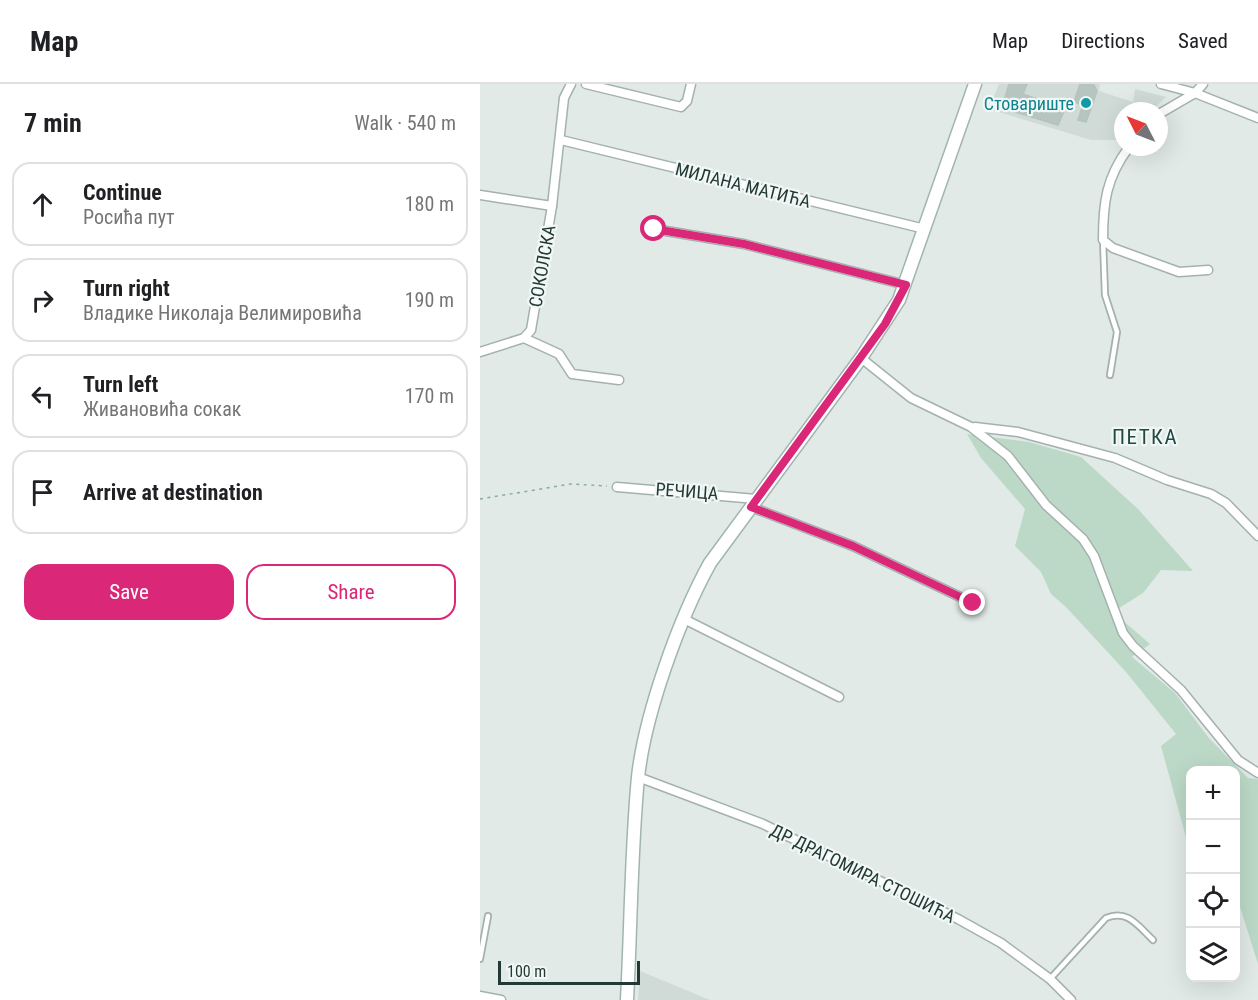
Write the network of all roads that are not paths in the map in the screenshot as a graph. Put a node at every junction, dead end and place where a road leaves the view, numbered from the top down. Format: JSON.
{"nodes":[{"id":1,"x":572,"y":84,"type":"edge"},
{"id":2,"x":586,"y":84,"type":"edge"},
{"id":3,"x":691,"y":84,"type":"edge"},
{"id":4,"x":975,"y":84,"type":"edge"},
{"id":5,"x":1161,"y":84,"type":"edge"},
{"id":6,"x":1203,"y":84,"type":"edge"},
{"id":7,"x":1195,"y":93,"type":"junction"},
{"id":8,"x":1168,"y":106,"type":"edge"},
{"id":9,"x":1258,"y":118,"type":"edge"},
{"id":10,"x":561,"y":140,"type":"junction"},
{"id":11,"x":1124,"y":156,"type":"edge"},
{"id":12,"x":480,"y":195,"type":"edge"},
{"id":13,"x":552,"y":206,"type":"junction"},
{"id":14,"x":654,"y":229,"type":"dead end"},
{"id":15,"x":925,"y":229,"type":"junction"},
{"id":16,"x":1103,"y":240,"type":"junction"},
{"id":17,"x":1208,"y":270,"type":"dead end"},
{"id":18,"x":906,"y":285,"type":"junction"},
{"id":19,"x":524,"y":338,"type":"junction"},
{"id":20,"x":480,"y":352,"type":"edge"},
{"id":21,"x":861,"y":358,"type":"junction"},
{"id":22,"x":1110,"y":375,"type":"dead end"},
{"id":23,"x":619,"y":380,"type":"dead end"},
{"id":24,"x":971,"y":427,"type":"junction"},
{"id":25,"x":617,"y":487,"type":"road end"},
{"id":26,"x":753,"y":503,"type":"junction"},
{"id":27,"x":1258,"y":536,"type":"edge"},
{"id":28,"x":973,"y":603,"type":"dead end"},
{"id":29,"x":684,"y":619,"type":"junction"},
{"id":30,"x":839,"y":697,"type":"dead end"},
{"id":31,"x":1258,"y":773,"type":"edge"},
{"id":32,"x":638,"y":777,"type":"junction"},
{"id":33,"x":488,"y":916,"type":"dead end"},
{"id":34,"x":1154,"y":940,"type":"dead end"},
{"id":35,"x":480,"y":958,"type":"edge"},
{"id":36,"x":1050,"y":979,"type":"junction"},
{"id":37,"x":480,"y":996,"type":"edge"},
{"id":38,"x":501,"y":1000,"type":"edge"},
{"id":39,"x":627,"y":1000,"type":"edge"},
{"id":40,"x":1071,"y":1000,"type":"edge"}],
"edges":[{"from":1,"to":10,"type":"street","name":"СОКОЛСКА"},
{"from":2,"to":3,"type":"street"},
{"from":4,"to":15,"type":"street"},
{"from":5,"to":7,"type":"street"},
{"from":6,"to":7,"type":"street"},
{"from":7,"to":8,"type":"street"},
{"from":7,"to":9,"type":"street"},
{"from":10,"to":13,"type":"street","name":"СОКОЛСКА"},
{"from":10,"to":15,"type":"street","name":"МИЛАНА МАТИЋА"},
{"from":11,"to":16,"type":"street"},
{"from":12,"to":13,"type":"street"},
{"from":13,"to":19,"type":"street","name":"СОКОЛСКА"},
{"from":14,"to":18,"type":"street"},
{"from":15,"to":18,"type":"street"},
{"from":16,"to":17,"type":"street"},
{"from":16,"to":22,"type":"lane"},
{"from":18,"to":21,"type":"street"},
{"from":19,"to":20,"type":"street"},
{"from":19,"to":23,"type":"street"},
{"from":21,"to":24,"type":"street"},
{"from":21,"to":26,"type":"street"},
{"from":24,"to":27,"type":"street"},
{"from":24,"to":31,"type":"street"},
{"from":25,"to":26,"type":"street","name":"РЕЧИЦА"},
{"from":26,"to":28,"type":"street","name":"РЕЧИЦА"},
{"from":26,"to":29,"type":"street"},
{"from":29,"to":30,"type":"street"},
{"from":29,"to":32,"type":"street"},
{"from":32,"to":36,"type":"street","name":"ДР ДРАГОМИРА СТОШИЋА"},
{"from":32,"to":39,"type":"street"},
{"from":33,"to":35,"type":"lane"},
{"from":34,"to":36,"type":"lane"},
{"from":36,"to":40,"type":"street","name":"ДР ДРАГОМИРА СТОШИЋА"},
{"from":37,"to":38,"type":"street"}]}
